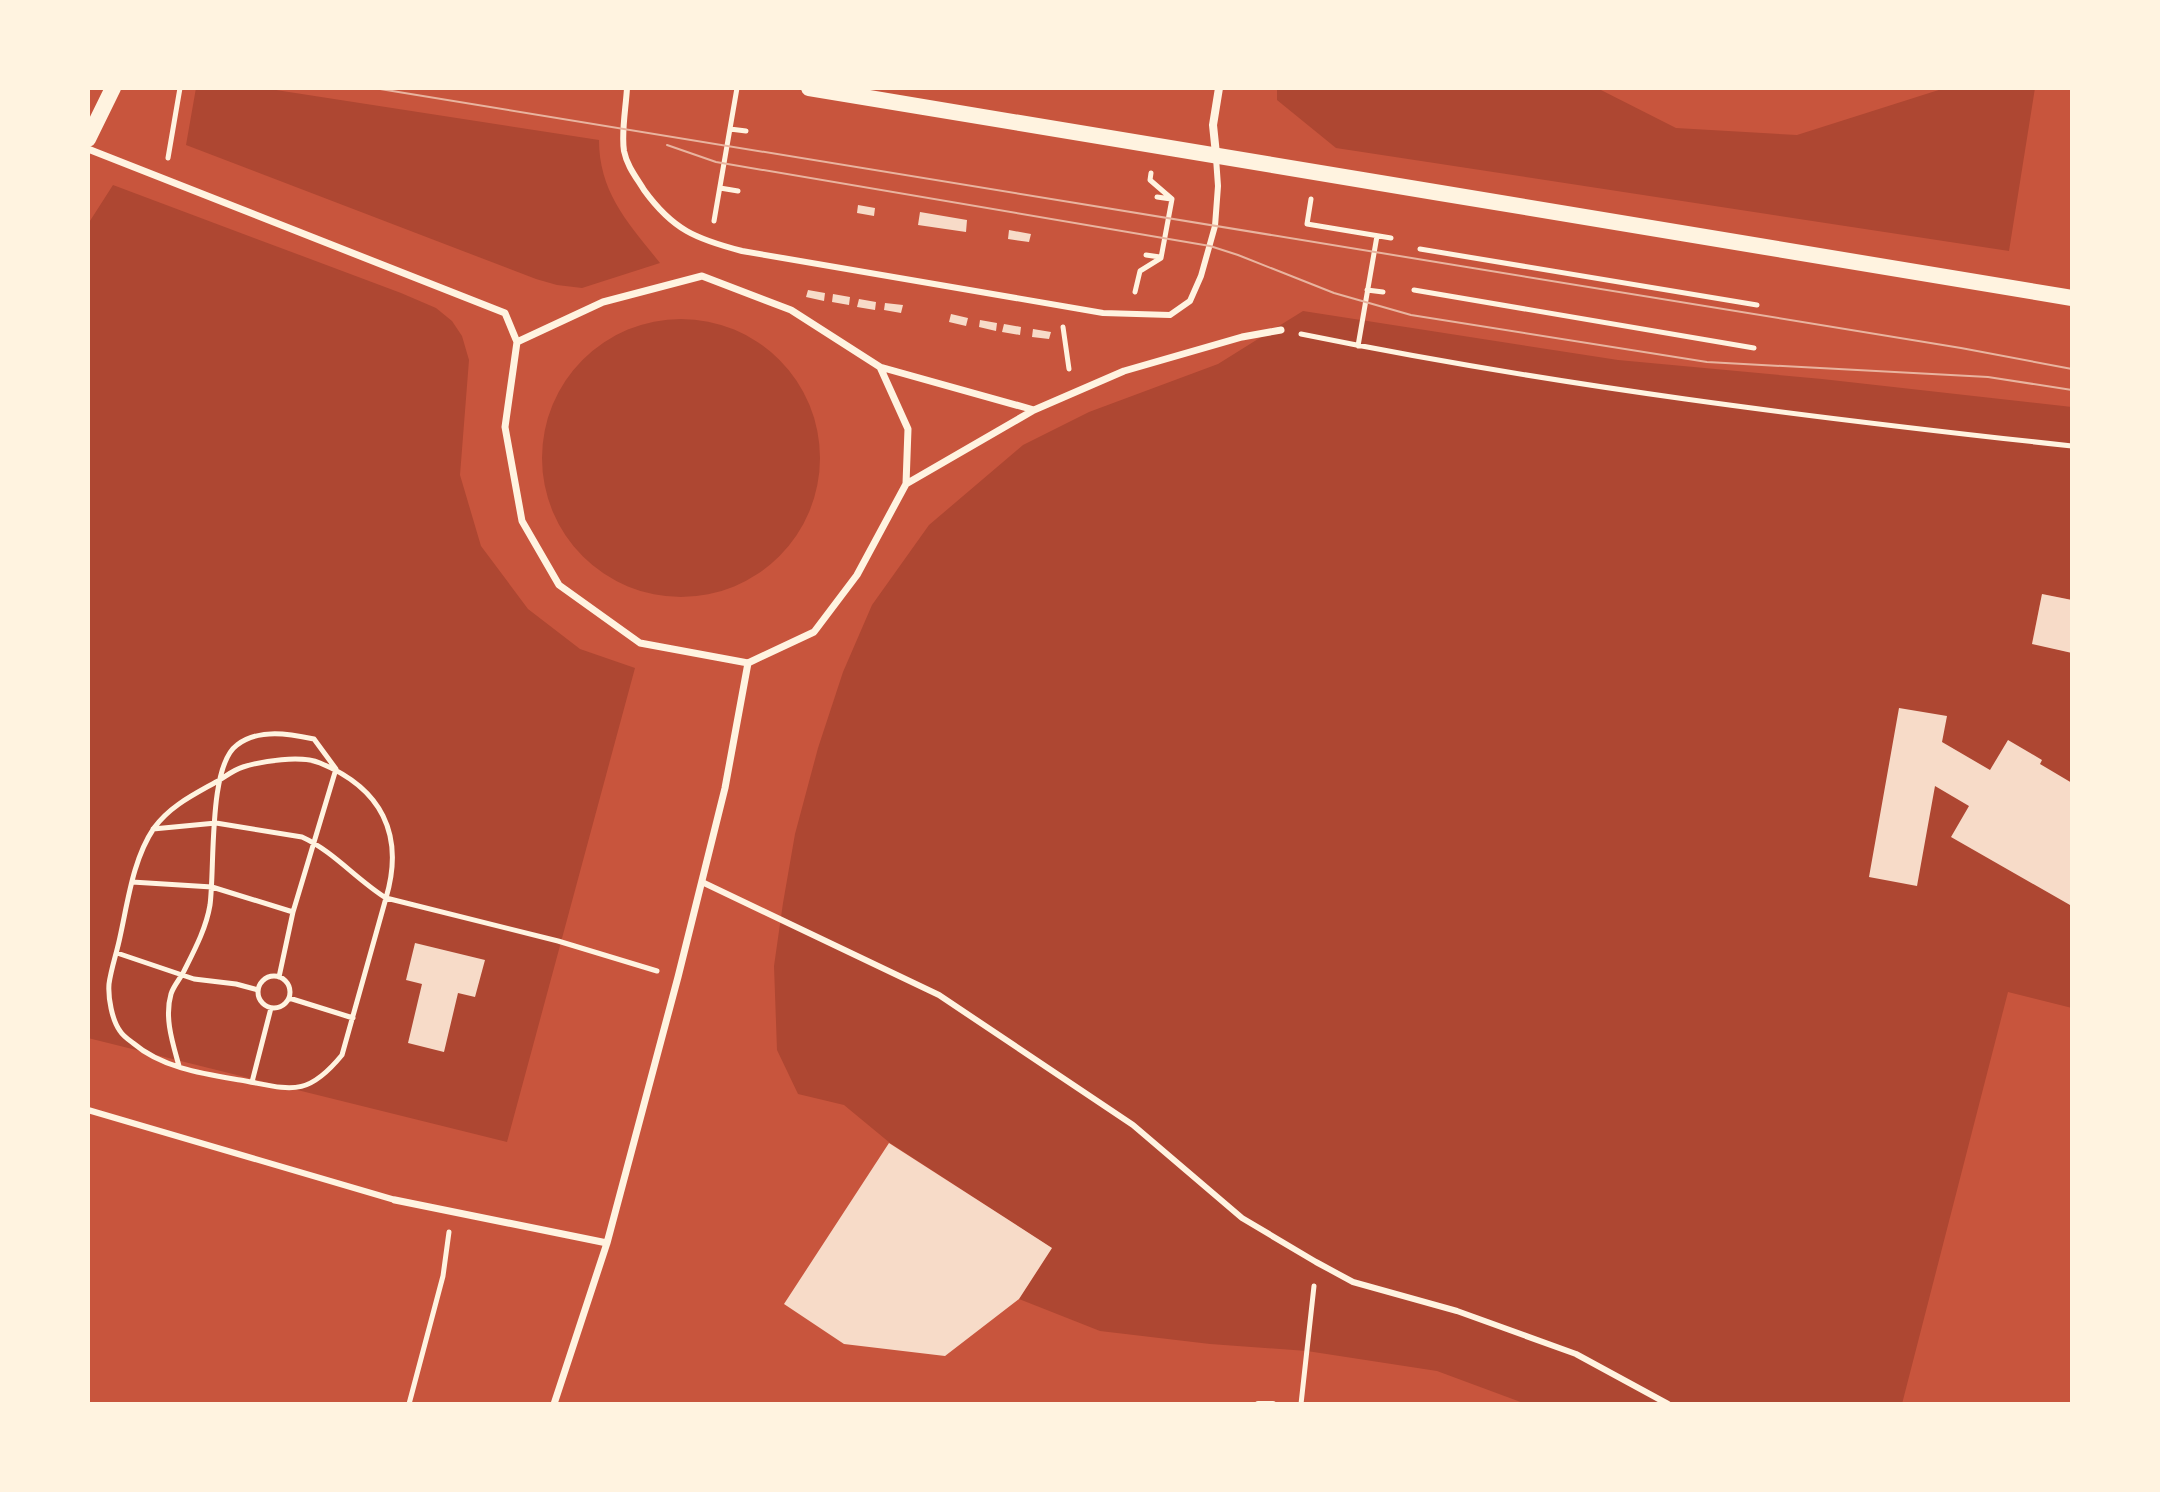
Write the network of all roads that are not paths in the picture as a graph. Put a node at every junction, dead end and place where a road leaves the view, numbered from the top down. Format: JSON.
{"nodes":[{"id":1,"x":113,"y":88,"type":"edge"},
{"id":2,"x":627,"y":88,"type":"edge"},
{"id":3,"x":809,"y":88,"type":"edge"},
{"id":4,"x":1219,"y":88,"type":"edge"},
{"id":5,"x":88,"y":139,"type":"edge"},
{"id":6,"x":88,"y":149,"type":"edge"},
{"id":7,"x":1216,"y":154,"type":"junction"},
{"id":8,"x":2072,"y":298,"type":"edge"},
{"id":9,"x":1281,"y":330,"type":"road end"},
{"id":10,"x":517,"y":342,"type":"junction"},
{"id":11,"x":880,"y":367,"type":"junction"},
{"id":12,"x":1034,"y":410,"type":"junction"},
{"id":13,"x":906,"y":484,"type":"junction"},
{"id":14,"x":748,"y":663,"type":"junction"},
{"id":15,"x":702,"y":882,"type":"junction"},
{"id":16,"x":88,"y":1110,"type":"edge"},
{"id":17,"x":395,"y":1200,"type":"joint"},
{"id":18,"x":607,"y":1243,"type":"junction"},
{"id":19,"x":554,"y":1404,"type":"edge"},
{"id":20,"x":1258,"y":1404,"type":"edge"},
{"id":21,"x":1273,"y":1404,"type":"edge"},
{"id":22,"x":1668,"y":1404,"type":"edge"}],
"edges":[{"from":1,"to":5,"type":"main road"},
{"from":2,"to":7,"type":"lane"},
{"from":3,"to":7,"type":"main road"},
{"from":4,"to":7,"type":"street"},
{"from":6,"to":10,"type":"street"},
{"from":7,"to":8,"type":"main road"},
{"from":9,"to":12,"type":"street"},
{"from":10,"to":11,"type":"street"},
{"from":10,"to":14,"type":"street"},
{"from":11,"to":12,"type":"street"},
{"from":11,"to":13,"type":"street"},
{"from":12,"to":13,"type":"street"},
{"from":13,"to":14,"type":"street"},
{"from":14,"to":15,"type":"street"},
{"from":15,"to":18,"type":"street"},
{"from":15,"to":22,"type":"lane"},
{"from":16,"to":17,"type":"lane"},
{"from":17,"to":18,"type":"street"},
{"from":18,"to":19,"type":"street"},
{"from":20,"to":21,"type":"lane"}]}
